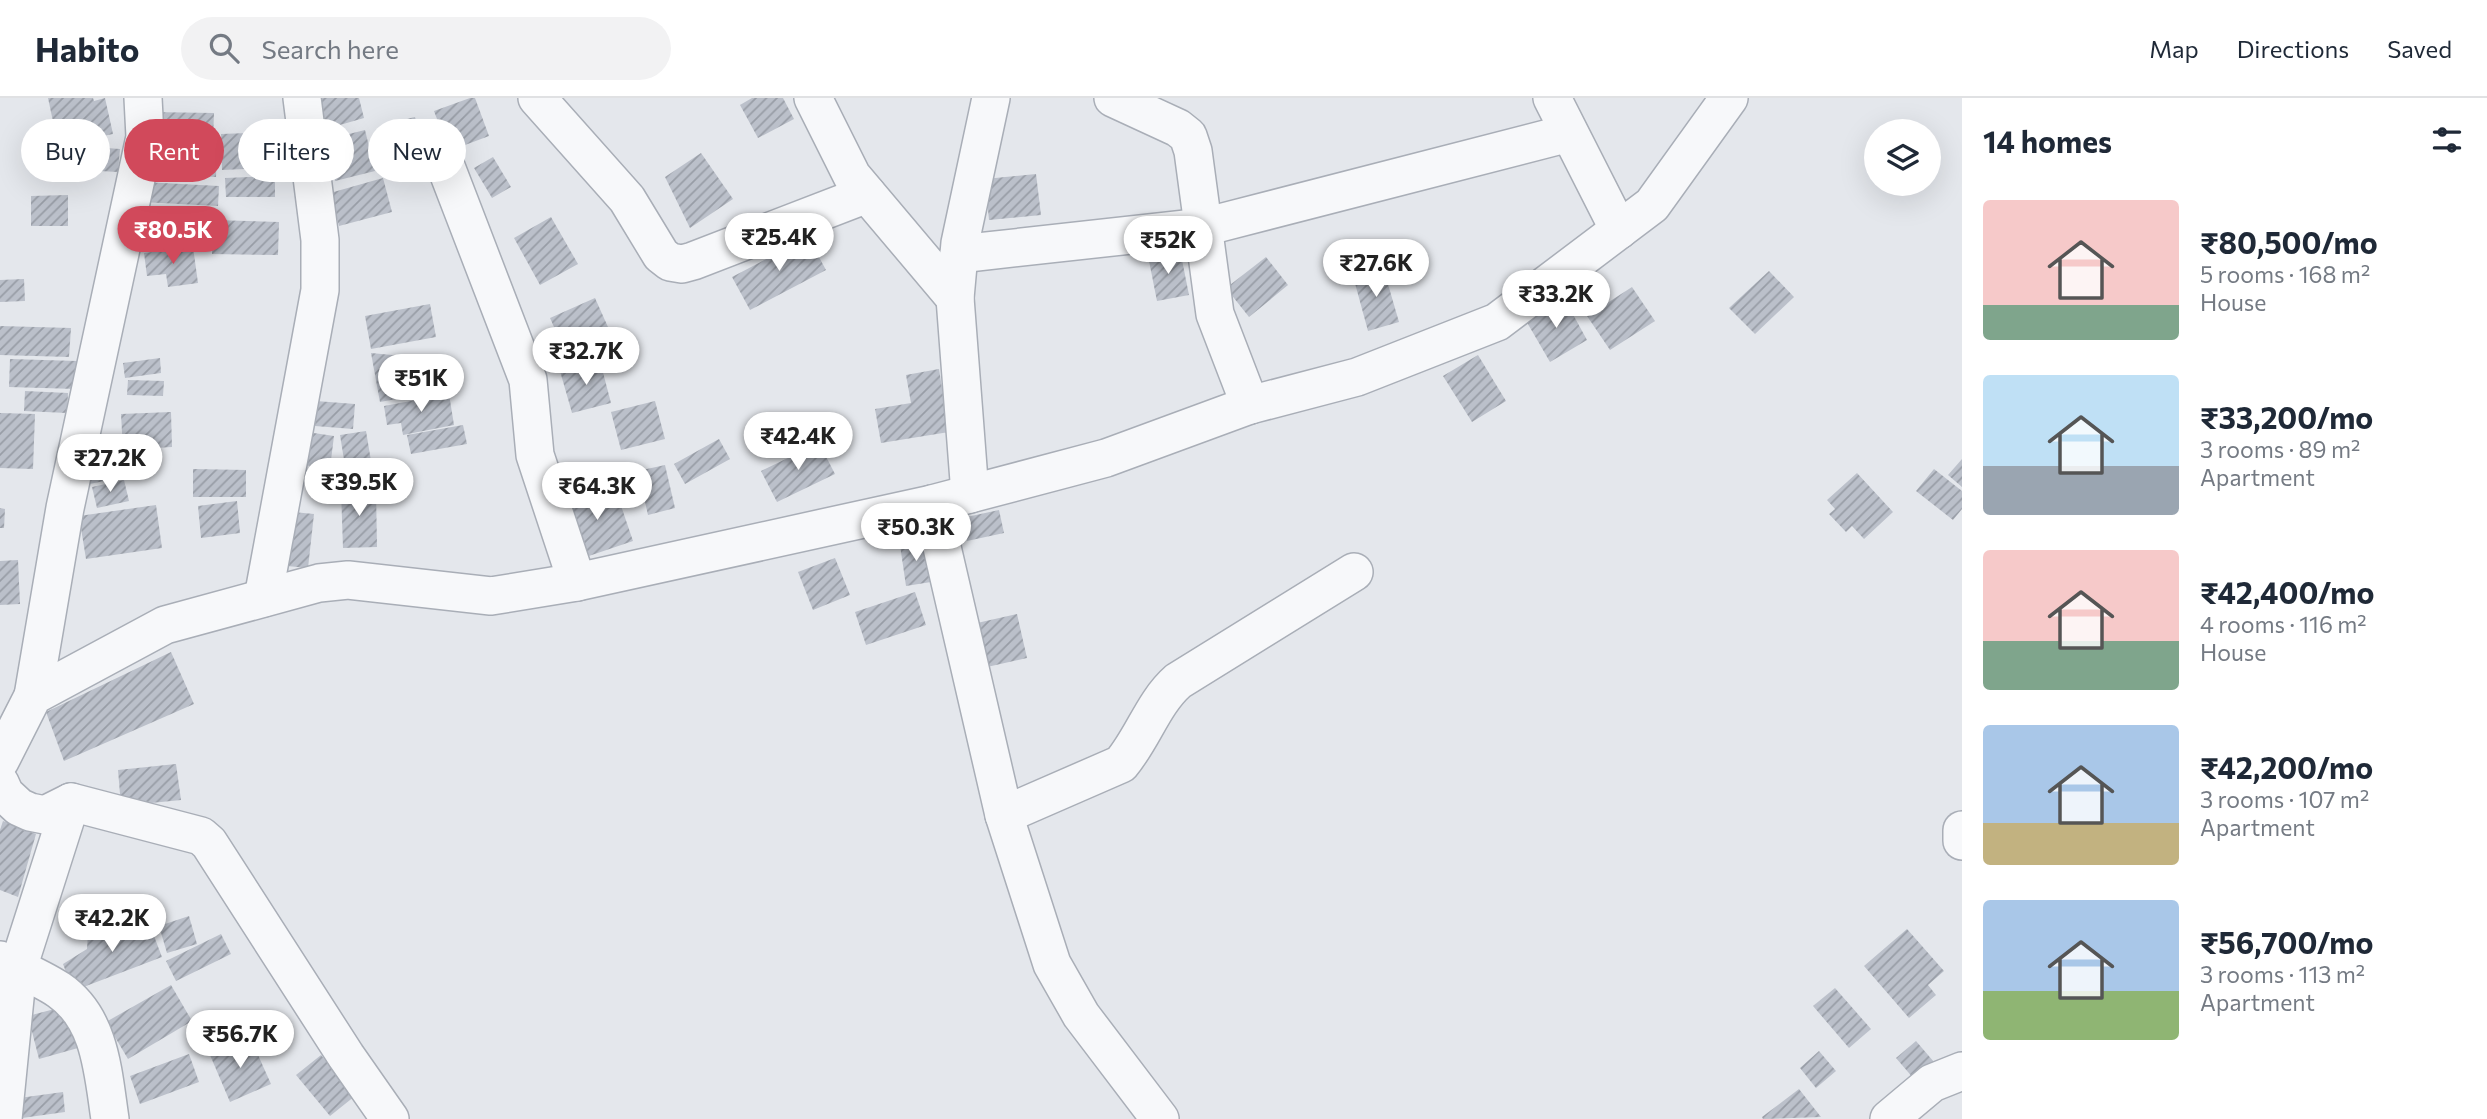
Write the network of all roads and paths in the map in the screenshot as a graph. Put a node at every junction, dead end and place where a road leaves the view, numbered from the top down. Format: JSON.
{"nodes":[{"id":1,"x":143,"y":98,"type":"edge"},
{"id":2,"x":302,"y":98,"type":"edge"},
{"id":3,"x":537,"y":98,"type":"edge"},
{"id":4,"x":813,"y":98,"type":"edge"},
{"id":5,"x":991,"y":98,"type":"edge"},
{"id":6,"x":1113,"y":98,"type":"edge"},
{"id":7,"x":1552,"y":98,"type":"edge"},
{"id":8,"x":1729,"y":98,"type":"edge"},
{"id":9,"x":1569,"y":133,"type":"junction"},
{"id":10,"x":452,"y":182,"type":"edge"},
{"id":11,"x":867,"y":194,"type":"junction"},
{"id":12,"x":1204,"y":227,"type":"junction"},
{"id":13,"x":1619,"y":230,"type":"junction"},
{"id":14,"x":959,"y":254,"type":"junction"},
{"id":15,"x":955,"y":299,"type":"junction"},
{"id":16,"x":1250,"y":405,"type":"junction"},
{"id":17,"x":970,"y":494,"type":"junction"},
{"id":18,"x":932,"y":504,"type":"junction"},
{"id":19,"x":1354,"y":572,"type":"dead end"},
{"id":20,"x":577,"y":582,"type":"junction"},
{"id":21,"x":263,"y":598,"type":"junction"},
{"id":22,"x":33,"y":696,"type":"junction"},
{"id":23,"x":0,"y":761,"type":"edge"},
{"id":24,"x":0,"y":783,"type":"edge"},
{"id":25,"x":71,"y":802,"type":"junction"},
{"id":26,"x":1004,"y":815,"type":"junction"},
{"id":27,"x":1962,"y":830,"type":"edge"},
{"id":28,"x":1962,"y":841,"type":"edge"},
{"id":29,"x":9,"y":964,"type":"edge"},
{"id":30,"x":1962,"y":1071,"type":"edge"},
{"id":31,"x":3,"y":1119,"type":"edge"},
{"id":32,"x":110,"y":1119,"type":"edge"},
{"id":33,"x":390,"y":1119,"type":"edge"},
{"id":34,"x":1160,"y":1119,"type":"edge"},
{"id":35,"x":1889,"y":1119,"type":"edge"}],
"edges":[{"from":1,"to":22,"type":"street"},
{"from":2,"to":21,"type":"street"},
{"from":3,"to":11,"type":"street"},
{"from":4,"to":11,"type":"street"},
{"from":5,"to":14,"type":"street"},
{"from":6,"to":12,"type":"street"},
{"from":7,"to":9,"type":"street"},
{"from":8,"to":13,"type":"street"},
{"from":9,"to":12,"type":"street"},
{"from":9,"to":13,"type":"street"},
{"from":10,"to":20,"type":"street"},
{"from":11,"to":15,"type":"street"},
{"from":12,"to":14,"type":"street"},
{"from":12,"to":16,"type":"street"},
{"from":13,"to":16,"type":"street"},
{"from":14,"to":15,"type":"street"},
{"from":15,"to":17,"type":"street"},
{"from":16,"to":17,"type":"street"},
{"from":17,"to":18,"type":"street"},
{"from":18,"to":20,"type":"street"},
{"from":18,"to":26,"type":"street"},
{"from":19,"to":26,"type":"street"},
{"from":20,"to":21,"type":"street"},
{"from":21,"to":22,"type":"street"},
{"from":22,"to":23,"type":"street"},
{"from":24,"to":25,"type":"street"},
{"from":25,"to":29,"type":"street"},
{"from":25,"to":33,"type":"street"},
{"from":26,"to":34,"type":"street"},
{"from":27,"to":28,"type":"street"},
{"from":29,"to":31,"type":"street"},
{"from":29,"to":32,"type":"street"},
{"from":30,"to":35,"type":"street"}]}
